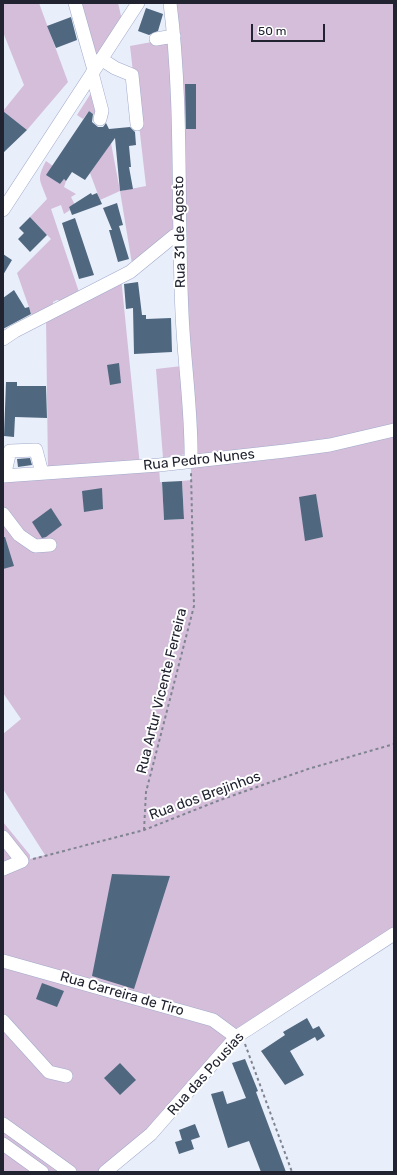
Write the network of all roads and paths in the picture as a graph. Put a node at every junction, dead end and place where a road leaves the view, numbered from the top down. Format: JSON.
{"nodes":[{"id":1,"x":75,"y":3,"type":"edge"},
{"id":2,"x":138,"y":3,"type":"edge"},
{"id":3,"x":170,"y":3,"type":"edge"},
{"id":4,"x":174,"y":36,"type":"junction"},
{"id":5,"x":156,"y":40,"type":"dead end"},
{"id":6,"x":96,"y":67,"type":"junction"},
{"id":7,"x":100,"y":119,"type":"dead end"},
{"id":8,"x":136,"y":124,"type":"dead end"},
{"id":9,"x":3,"y":210,"type":"edge"},
{"id":10,"x":180,"y":233,"type":"junction"},
{"id":11,"x":3,"y":339,"type":"edge"},
{"id":12,"x":394,"y":430,"type":"edge"},
{"id":13,"x":191,"y":461,"type":"junction"},
{"id":14,"x":42,"y":473,"type":"junction"},
{"id":15,"x":4,"y":476,"type":"edge"},
{"id":16,"x":3,"y":514,"type":"edge"},
{"id":17,"x":50,"y":545,"type":"dead end"},
{"id":18,"x":394,"y":744,"type":"edge"},
{"id":19,"x":144,"y":830,"type":"junction"},
{"id":20,"x":3,"y":837,"type":"edge"},
{"id":21,"x":22,"y":862,"type":"junction"},
{"id":22,"x":3,"y":869,"type":"edge"},
{"id":23,"x":394,"y":934,"type":"edge"},
{"id":24,"x":3,"y":961,"type":"edge"},
{"id":25,"x":3,"y":1021,"type":"edge"},
{"id":26,"x":236,"y":1037,"type":"junction"},
{"id":27,"x":66,"y":1076,"type":"dead end"},
{"id":28,"x":3,"y":1124,"type":"edge"},
{"id":29,"x":3,"y":1144,"type":"edge"},
{"id":30,"x":42,"y":1172,"type":"edge"},
{"id":31,"x":70,"y":1172,"type":"edge"},
{"id":32,"x":105,"y":1172,"type":"edge"},
{"id":33,"x":292,"y":1172,"type":"edge"}],
"edges":[{"from":1,"to":6,"type":"street"},
{"from":2,"to":6,"type":"street"},
{"from":3,"to":4,"type":"street","name":"Rua 31 de Agosto"},
{"from":4,"to":5,"type":"street"},
{"from":4,"to":10,"type":"street","name":"Rua 31 de Agosto"},
{"from":6,"to":7,"type":"street"},
{"from":6,"to":8,"type":"street"},
{"from":6,"to":9,"type":"street"},
{"from":10,"to":11,"type":"street"},
{"from":10,"to":13,"type":"street","name":"Rua 31 de Agosto"},
{"from":12,"to":13,"type":"street","name":"Rua Pedro Nunes"},
{"from":13,"to":14,"type":"street","name":"Rua Pedro Nunes"},
{"from":13,"to":19,"type":"path","name":"Rua Artur Vicente Ferreira"},
{"from":14,"to":15,"type":"street","name":"Rua Pedro Nunes"},
{"from":14,"to":15,"type":"street"},
{"from":16,"to":17,"type":"street"},
{"from":18,"to":19,"type":"path","name":"Rua dos Brejinhos"},
{"from":19,"to":21,"type":"path","name":"Rua dos Brejinhos"},
{"from":20,"to":21,"type":"street"},
{"from":21,"to":22,"type":"street"},
{"from":23,"to":26,"type":"street","name":"Rua das Pousias"},
{"from":24,"to":26,"type":"street","name":"Rua Carreira de Tiro"},
{"from":25,"to":27,"type":"street"},
{"from":26,"to":32,"type":"street","name":"Rua das Pousias"},
{"from":26,"to":33,"type":"path"},
{"from":28,"to":31,"type":"street"},
{"from":29,"to":30,"type":"street"}]}
